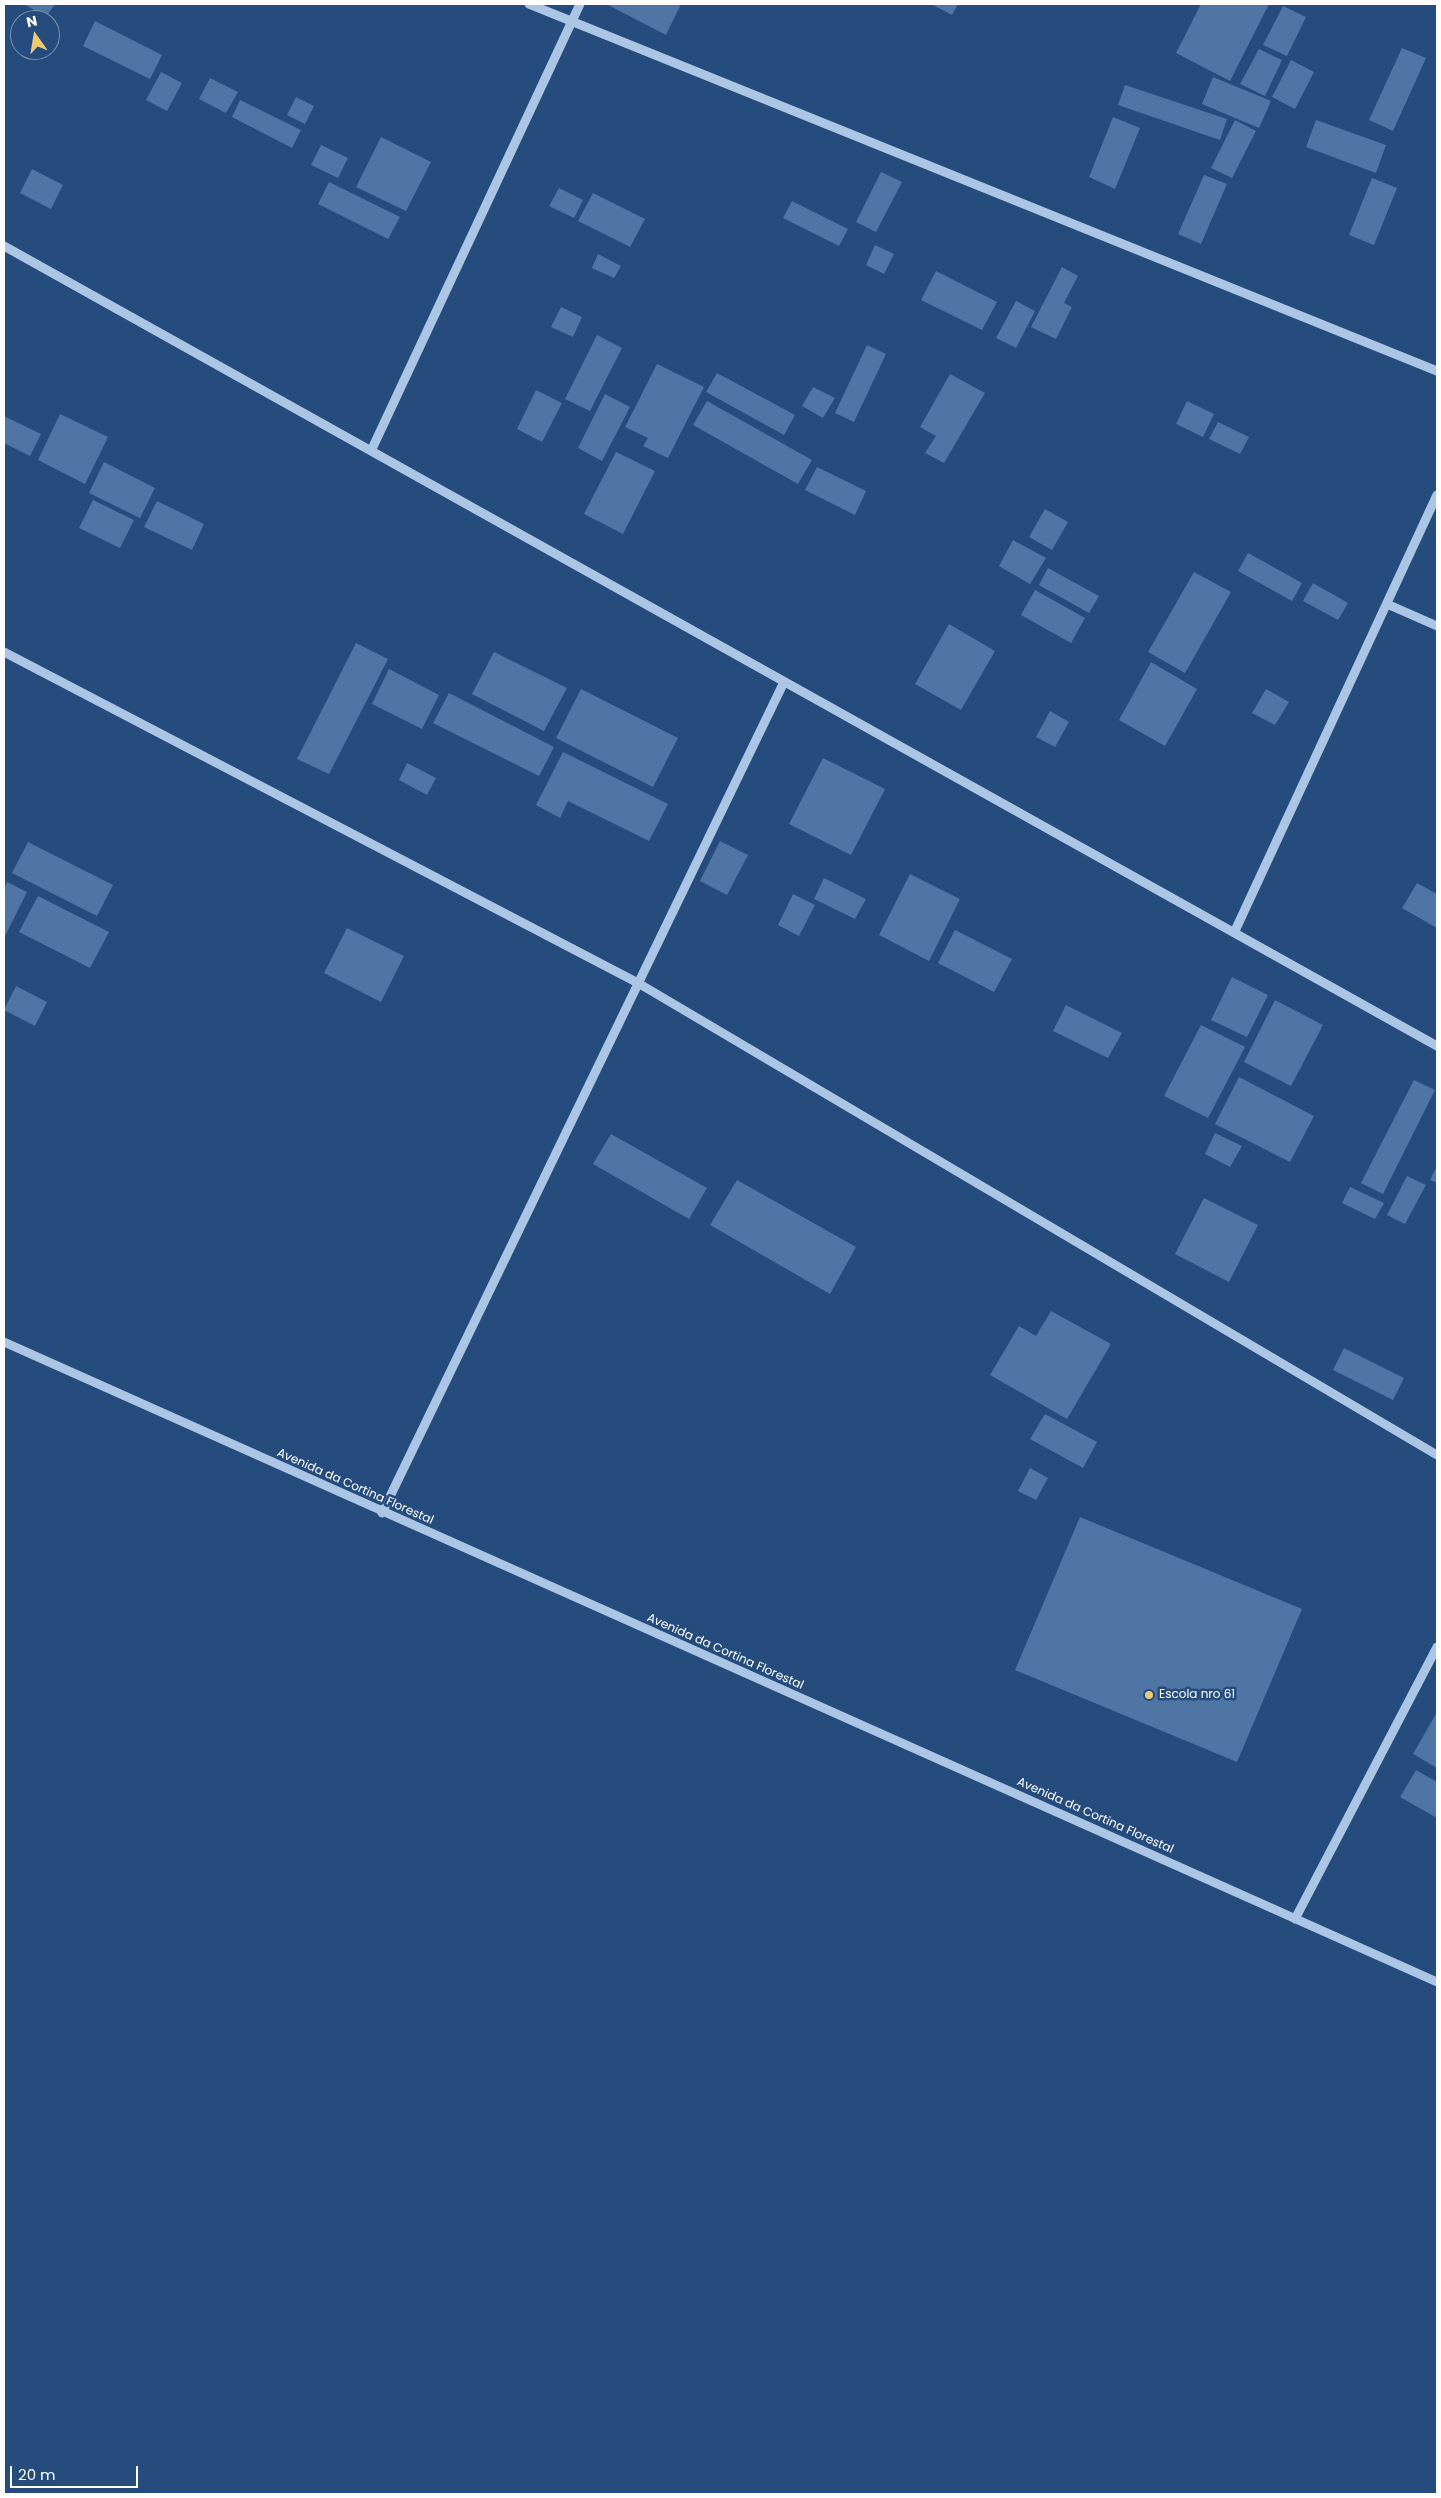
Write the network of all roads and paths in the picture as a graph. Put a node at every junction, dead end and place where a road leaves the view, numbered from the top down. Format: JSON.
{"nodes":[{"id":1,"x":529,"y":4,"type":"edge"},
{"id":2,"x":580,"y":4,"type":"edge"},
{"id":3,"x":571,"y":22,"type":"junction"},
{"id":4,"x":4,"y":246,"type":"edge"},
{"id":5,"x":1437,"y":371,"type":"edge"},
{"id":6,"x":371,"y":451,"type":"junction"},
{"id":7,"x":1437,"y":495,"type":"edge"},
{"id":8,"x":1387,"y":604,"type":"junction"},
{"id":9,"x":1437,"y":626,"type":"edge"},
{"id":10,"x":4,"y":652,"type":"edge"},
{"id":11,"x":784,"y":682,"type":"junction"},
{"id":12,"x":1234,"y":933,"type":"junction"},
{"id":13,"x":638,"y":983,"type":"junction"},
{"id":14,"x":1437,"y":1046,"type":"edge"},
{"id":15,"x":4,"y":1342,"type":"edge"},
{"id":16,"x":1437,"y":1455,"type":"edge"},
{"id":17,"x":382,"y":1513,"type":"junction"},
{"id":18,"x":1437,"y":1647,"type":"edge"},
{"id":19,"x":1295,"y":1919,"type":"junction"},
{"id":20,"x":1437,"y":1982,"type":"edge"}],
"edges":[{"from":1,"to":3,"type":"street"},
{"from":2,"to":3,"type":"street"},
{"from":3,"to":5,"type":"street"},
{"from":3,"to":6,"type":"street"},
{"from":4,"to":6,"type":"street"},
{"from":6,"to":11,"type":"street"},
{"from":7,"to":8,"type":"street"},
{"from":8,"to":9,"type":"street"},
{"from":8,"to":12,"type":"street"},
{"from":10,"to":13,"type":"street"},
{"from":11,"to":12,"type":"street"},
{"from":11,"to":13,"type":"street"},
{"from":12,"to":14,"type":"street"},
{"from":13,"to":16,"type":"street"},
{"from":13,"to":17,"type":"street"},
{"from":15,"to":17,"type":"street","name":"Avenida da Cortina Florestal"},
{"from":17,"to":19,"type":"street","name":"Avenida da Cortina Florestal"},
{"from":18,"to":19,"type":"street"},
{"from":19,"to":20,"type":"street","name":"Avenida da Cortina Florestal"}]}
